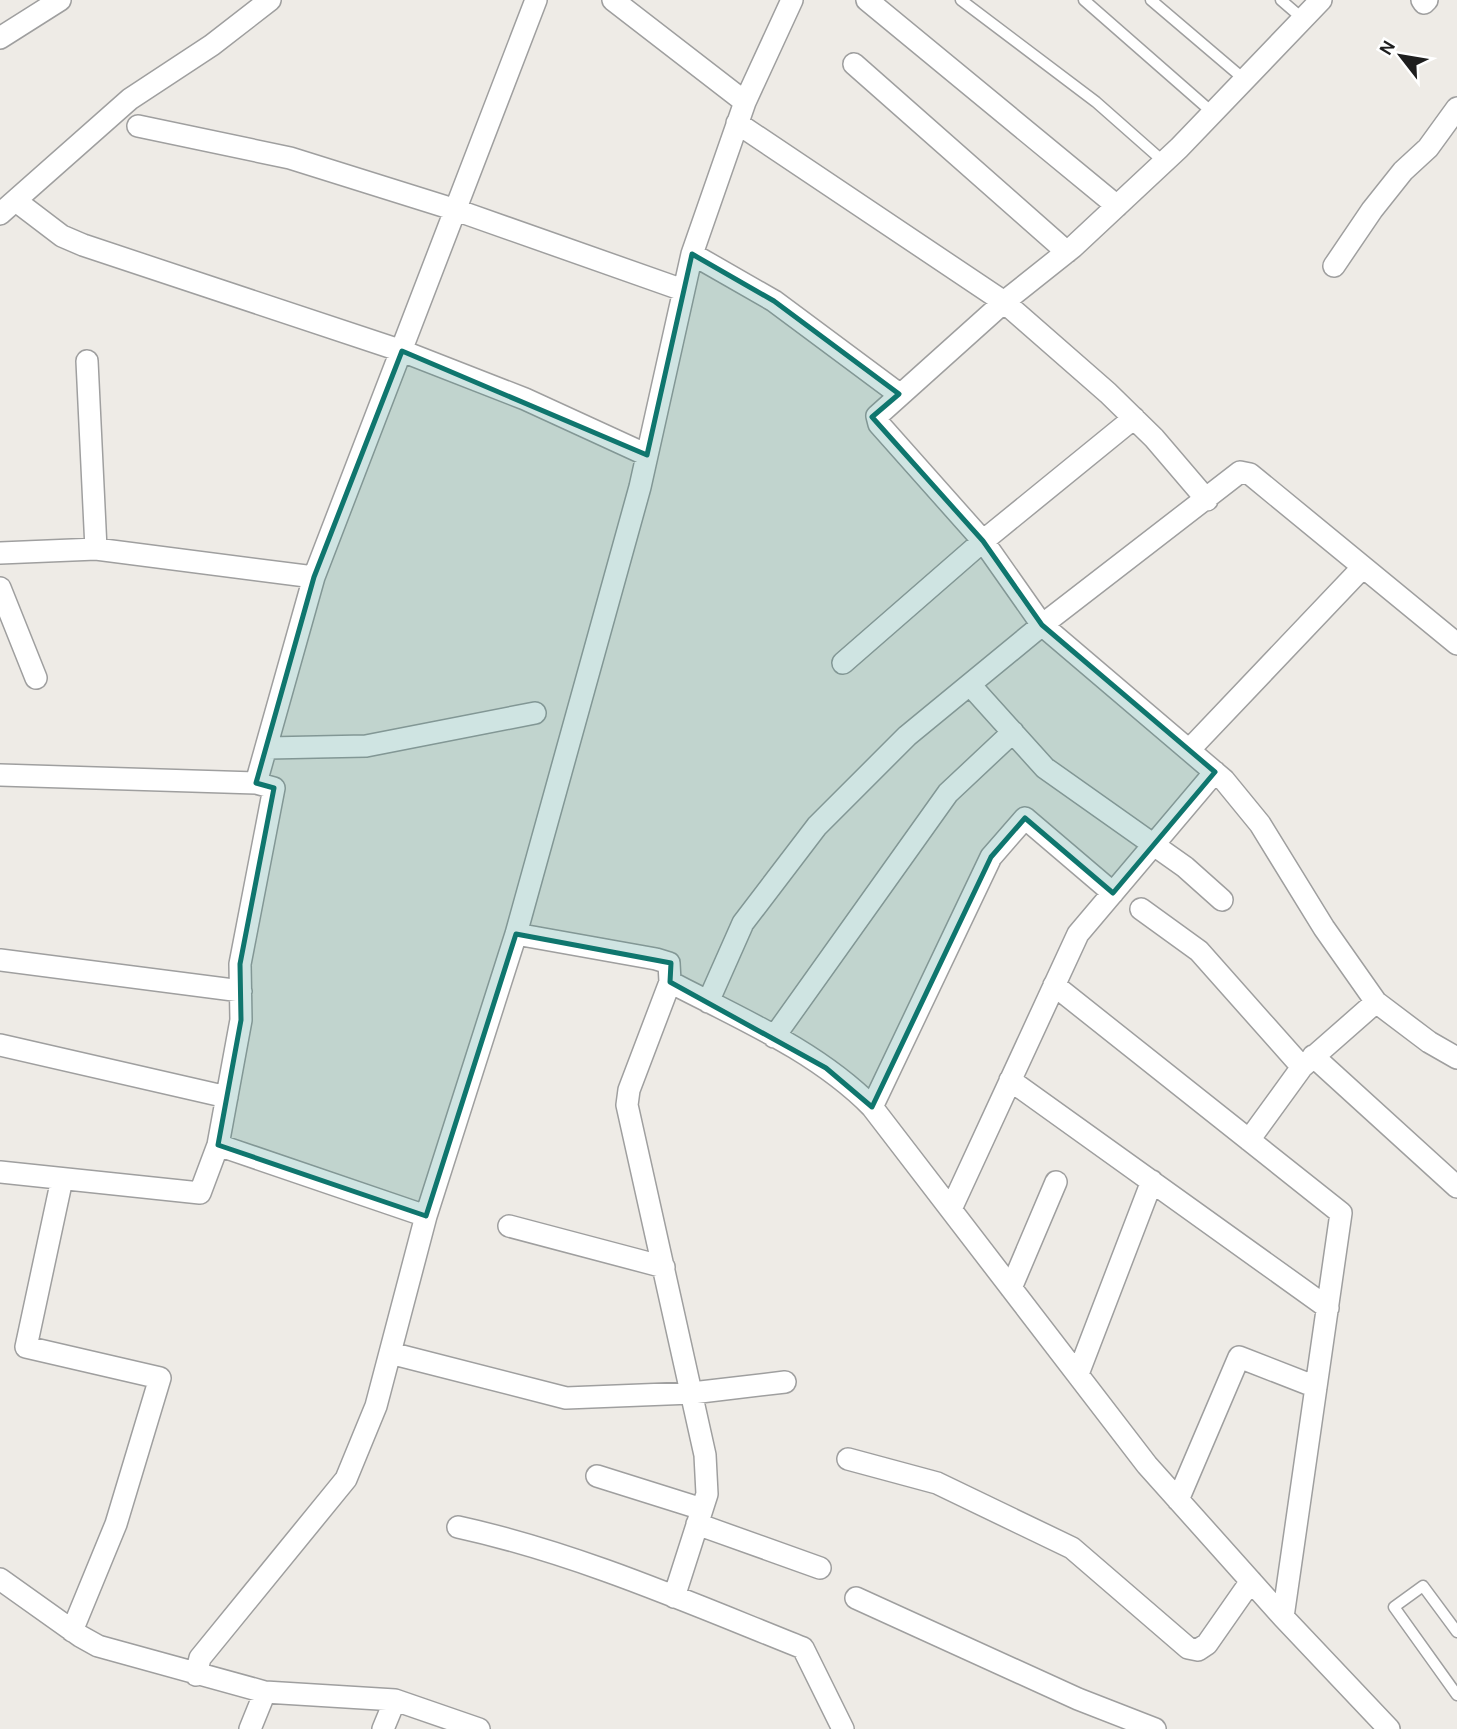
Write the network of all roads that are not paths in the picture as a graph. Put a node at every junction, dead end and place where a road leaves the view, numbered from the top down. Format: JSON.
{"nodes":[{"id":1,"x":60,"y":0,"type":"edge"},
{"id":2,"x":270,"y":0,"type":"edge"},
{"id":3,"x":536,"y":0,"type":"edge"},
{"id":4,"x":612,"y":0,"type":"edge"},
{"id":5,"x":792,"y":0,"type":"edge"},
{"id":6,"x":867,"y":0,"type":"edge"},
{"id":7,"x":961,"y":0,"type":"edge"},
{"id":8,"x":1084,"y":0,"type":"edge"},
{"id":9,"x":1151,"y":0,"type":"edge"},
{"id":10,"x":1281,"y":0,"type":"edge"},
{"id":11,"x":1321,"y":0,"type":"edge"},
{"id":12,"x":1422,"y":0,"type":"edge"},
{"id":13,"x":1427,"y":0,"type":"edge"},
{"id":14,"x":1303,"y":19,"type":"junction"},
{"id":15,"x":0,"y":38,"type":"edge"},
{"id":16,"x":854,"y":64,"type":"dead end"},
{"id":17,"x":1245,"y":80,"type":"junction"},
{"id":18,"x":745,"y":102,"type":"junction"},
{"id":19,"x":1457,"y":108,"type":"edge"},
{"id":20,"x":1213,"y":113,"type":"junction"},
{"id":21,"x":737,"y":123,"type":"junction"},
{"id":22,"x":138,"y":126,"type":"dead end"},
{"id":23,"x":1164,"y":162,"type":"junction"},
{"id":24,"x":1117,"y":206,"type":"junction"},
{"id":25,"x":8,"y":208,"type":"edge"},
{"id":26,"x":456,"y":210,"type":"junction"},
{"id":27,"x":1067,"y":251,"type":"junction"},
{"id":28,"x":692,"y":254,"type":"junction"},
{"id":29,"x":1334,"y":266,"type":"dead end"},
{"id":30,"x":683,"y":290,"type":"junction"},
{"id":31,"x":1004,"y":302,"type":"junction"},
{"id":32,"x":402,"y":351,"type":"junction"},
{"id":33,"x":87,"y":361,"type":"dead end"},
{"id":34,"x":898,"y":394,"type":"junction"},
{"id":35,"x":1134,"y":418,"type":"junction"},
{"id":36,"x":647,"y":455,"type":"junction"},
{"id":37,"x":1207,"y":499,"type":"junction"},
{"id":38,"x":983,"y":541,"type":"junction"},
{"id":39,"x":96,"y":549,"type":"junction"},
{"id":40,"x":0,"y":553,"type":"edge"},
{"id":41,"x":1363,"y":567,"type":"junction"},
{"id":42,"x":314,"y":576,"type":"junction"},
{"id":43,"x":0,"y":588,"type":"edge"},
{"id":44,"x":1042,"y":625,"type":"junction"},
{"id":45,"x":1457,"y":645,"type":"edge"},
{"id":46,"x":843,"y":663,"type":"dead end"},
{"id":47,"x":36,"y":678,"type":"dead end"},
{"id":48,"x":971,"y":686,"type":"junction"},
{"id":49,"x":535,"y":713,"type":"dead end"},
{"id":50,"x":1013,"y":732,"type":"junction"},
{"id":51,"x":268,"y":748,"type":"junction"},
{"id":52,"x":1190,"y":749,"type":"junction"},
{"id":53,"x":1215,"y":772,"type":"junction"},
{"id":54,"x":0,"y":775,"type":"edge"},
{"id":55,"x":256,"y":783,"type":"junction"},
{"id":56,"x":1153,"y":845,"type":"junction"},
{"id":57,"x":1113,"y":893,"type":"junction"},
{"id":58,"x":1222,"y":900,"type":"dead end"},
{"id":59,"x":1141,"y":909,"type":"dead end"},
{"id":60,"x":516,"y":934,"type":"junction"},
{"id":61,"x":0,"y":960,"type":"edge"},
{"id":62,"x":670,"y":982,"type":"junction"},
{"id":63,"x":1054,"y":985,"type":"junction"},
{"id":64,"x":241,"y":991,"type":"junction"},
{"id":65,"x":708,"y":1002,"type":"junction"},
{"id":66,"x":1376,"y":1002,"type":"junction"},
{"id":67,"x":774,"y":1037,"type":"junction"},
{"id":68,"x":0,"y":1045,"type":"edge"},
{"id":69,"x":1457,"y":1058,"type":"edge"},
{"id":70,"x":1308,"y":1062,"type":"junction"},
{"id":71,"x":1010,"y":1080,"type":"junction"},
{"id":72,"x":227,"y":1097,"type":"junction"},
{"id":73,"x":872,"y":1107,"type":"junction"},
{"id":74,"x":1249,"y":1140,"type":"junction"},
{"id":75,"x":218,"y":1146,"type":"junction"},
{"id":76,"x":0,"y":1172,"type":"edge"},
{"id":77,"x":62,"y":1179,"type":"junction"},
{"id":78,"x":1152,"y":1181,"type":"junction"},
{"id":79,"x":1056,"y":1182,"type":"dead end"},
{"id":80,"x":1457,"y":1187,"type":"edge"},
{"id":81,"x":951,"y":1209,"type":"junction"},
{"id":82,"x":426,"y":1216,"type":"junction"},
{"id":83,"x":509,"y":1226,"type":"dead end"},
{"id":84,"x":664,"y":1267,"type":"junction"},
{"id":85,"x":1011,"y":1288,"type":"junction"},
{"id":86,"x":1328,"y":1308,"type":"junction"},
{"id":87,"x":390,"y":1353,"type":"junction"},
{"id":88,"x":1077,"y":1374,"type":"junction"},
{"id":89,"x":785,"y":1382,"type":"dead end"},
{"id":90,"x":1316,"y":1387,"type":"junction"},
{"id":91,"x":692,"y":1393,"type":"junction"},
{"id":92,"x":848,"y":1459,"type":"dead end"},
{"id":93,"x":597,"y":1476,"type":"dead end"},
{"id":94,"x":1178,"y":1500,"type":"junction"},
{"id":95,"x":699,"y":1517,"type":"junction"},
{"id":96,"x":458,"y":1527,"type":"dead end"},
{"id":97,"x":820,"y":1568,"type":"dead end"},
{"id":98,"x":0,"y":1579,"type":"edge"},
{"id":99,"x":1251,"y":1581,"type":"junction"},
{"id":100,"x":674,"y":1597,"type":"junction"},
{"id":101,"x":856,"y":1598,"type":"dead end"},
{"id":102,"x":1283,"y":1617,"type":"junction"},
{"id":103,"x":72,"y":1631,"type":"junction"},
{"id":104,"x":1457,"y":1632,"type":"edge"},
{"id":105,"x":196,"y":1675,"type":"junction"},
{"id":106,"x":265,"y":1692,"type":"junction"},
{"id":107,"x":1457,"y":1695,"type":"edge"},
{"id":108,"x":395,"y":1700,"type":"junction"},
{"id":109,"x":250,"y":1729,"type":"edge"},
{"id":110,"x":383,"y":1729,"type":"edge"},
{"id":111,"x":479,"y":1729,"type":"edge"},
{"id":112,"x":843,"y":1729,"type":"edge"},
{"id":113,"x":1155,"y":1729,"type":"edge"},
{"id":114,"x":1389,"y":1729,"type":"edge"}],
"edges":[{"from":1,"to":15,"type":"street"},
{"from":2,"to":25,"type":"street"},
{"from":3,"to":26,"type":"street"},
{"from":4,"to":18,"type":"street"},
{"from":5,"to":18,"type":"street"},
{"from":6,"to":24,"type":"street"},
{"from":7,"to":23,"type":"lane"},
{"from":8,"to":20,"type":"lane"},
{"from":9,"to":17,"type":"lane"},
{"from":10,"to":14,"type":"lane"},
{"from":11,"to":14,"type":"street"},
{"from":12,"to":13,"type":"street"},
{"from":14,"to":17,"type":"street"},
{"from":16,"to":27,"type":"street"},
{"from":17,"to":20,"type":"street"},
{"from":18,"to":21,"type":"street"},
{"from":19,"to":29,"type":"street"},
{"from":20,"to":23,"type":"street"},
{"from":21,"to":28,"type":"street"},
{"from":21,"to":31,"type":"street"},
{"from":22,"to":26,"type":"street"},
{"from":23,"to":24,"type":"street"},
{"from":24,"to":27,"type":"street"},
{"from":25,"to":32,"type":"street"},
{"from":26,"to":30,"type":"street"},
{"from":26,"to":32,"type":"street"},
{"from":27,"to":31,"type":"street"},
{"from":28,"to":30,"type":"street"},
{"from":28,"to":34,"type":"street"},
{"from":30,"to":36,"type":"street"},
{"from":31,"to":34,"type":"street"},
{"from":31,"to":35,"type":"street"},
{"from":32,"to":36,"type":"street"},
{"from":32,"to":42,"type":"street"},
{"from":33,"to":39,"type":"street"},
{"from":34,"to":38,"type":"street"},
{"from":35,"to":37,"type":"street"},
{"from":35,"to":38,"type":"street"},
{"from":36,"to":60,"type":"street"},
{"from":37,"to":41,"type":"street"},
{"from":37,"to":44,"type":"street"},
{"from":38,"to":44,"type":"street"},
{"from":38,"to":46,"type":"street"},
{"from":39,"to":40,"type":"street"},
{"from":39,"to":42,"type":"street"},
{"from":41,"to":45,"type":"street"},
{"from":41,"to":52,"type":"street"},
{"from":42,"to":51,"type":"street"},
{"from":43,"to":47,"type":"street"},
{"from":44,"to":48,"type":"street"},
{"from":44,"to":52,"type":"street"},
{"from":48,"to":50,"type":"street"},
{"from":48,"to":65,"type":"street"},
{"from":49,"to":51,"type":"street"},
{"from":50,"to":56,"type":"street"},
{"from":50,"to":67,"type":"street"},
{"from":51,"to":55,"type":"street"},
{"from":52,"to":53,"type":"street"},
{"from":53,"to":56,"type":"street"},
{"from":53,"to":66,"type":"street"},
{"from":54,"to":55,"type":"street"},
{"from":55,"to":64,"type":"street"},
{"from":56,"to":57,"type":"street"},
{"from":56,"to":58,"type":"street"},
{"from":57,"to":63,"type":"street"},
{"from":57,"to":73,"type":"street"},
{"from":59,"to":70,"type":"street"},
{"from":60,"to":62,"type":"street"},
{"from":60,"to":82,"type":"street"},
{"from":61,"to":64,"type":"street"},
{"from":62,"to":65,"type":"street"},
{"from":62,"to":84,"type":"street"},
{"from":63,"to":71,"type":"street"},
{"from":63,"to":74,"type":"street"},
{"from":64,"to":72,"type":"street"},
{"from":65,"to":67,"type":"street"},
{"from":66,"to":69,"type":"street"},
{"from":66,"to":70,"type":"street"},
{"from":67,"to":73,"type":"street"},
{"from":68,"to":72,"type":"street"},
{"from":70,"to":74,"type":"street"},
{"from":70,"to":80,"type":"street"},
{"from":71,"to":78,"type":"street"},
{"from":71,"to":81,"type":"street"},
{"from":72,"to":75,"type":"street"},
{"from":73,"to":81,"type":"street"},
{"from":74,"to":86,"type":"street"},
{"from":75,"to":77,"type":"street"},
{"from":75,"to":82,"type":"street"},
{"from":76,"to":77,"type":"street"},
{"from":77,"to":103,"type":"street"},
{"from":78,"to":86,"type":"street"},
{"from":78,"to":88,"type":"street"},
{"from":79,"to":85,"type":"street"},
{"from":81,"to":85,"type":"street"},
{"from":82,"to":87,"type":"street"},
{"from":83,"to":84,"type":"street"},
{"from":84,"to":91,"type":"street"},
{"from":85,"to":88,"type":"street"},
{"from":86,"to":90,"type":"street"},
{"from":87,"to":91,"type":"street"},
{"from":87,"to":105,"type":"street"},
{"from":88,"to":94,"type":"street"},
{"from":89,"to":91,"type":"street"},
{"from":90,"to":94,"type":"street"},
{"from":90,"to":102,"type":"street"},
{"from":91,"to":95,"type":"street"},
{"from":92,"to":99,"type":"street"},
{"from":93,"to":95,"type":"street"},
{"from":94,"to":99,"type":"street"},
{"from":95,"to":97,"type":"street"},
{"from":95,"to":100,"type":"street"},
{"from":96,"to":100,"type":"street"},
{"from":98,"to":103,"type":"street"},
{"from":99,"to":102,"type":"street"},
{"from":100,"to":112,"type":"street"},
{"from":101,"to":113,"type":"street"},
{"from":102,"to":114,"type":"street"},
{"from":103,"to":105,"type":"street"},
{"from":104,"to":107,"type":"lane"},
{"from":105,"to":106,"type":"street"},
{"from":106,"to":108,"type":"street"},
{"from":106,"to":109,"type":"street"},
{"from":108,"to":110,"type":"street"},
{"from":108,"to":111,"type":"street"}]}
